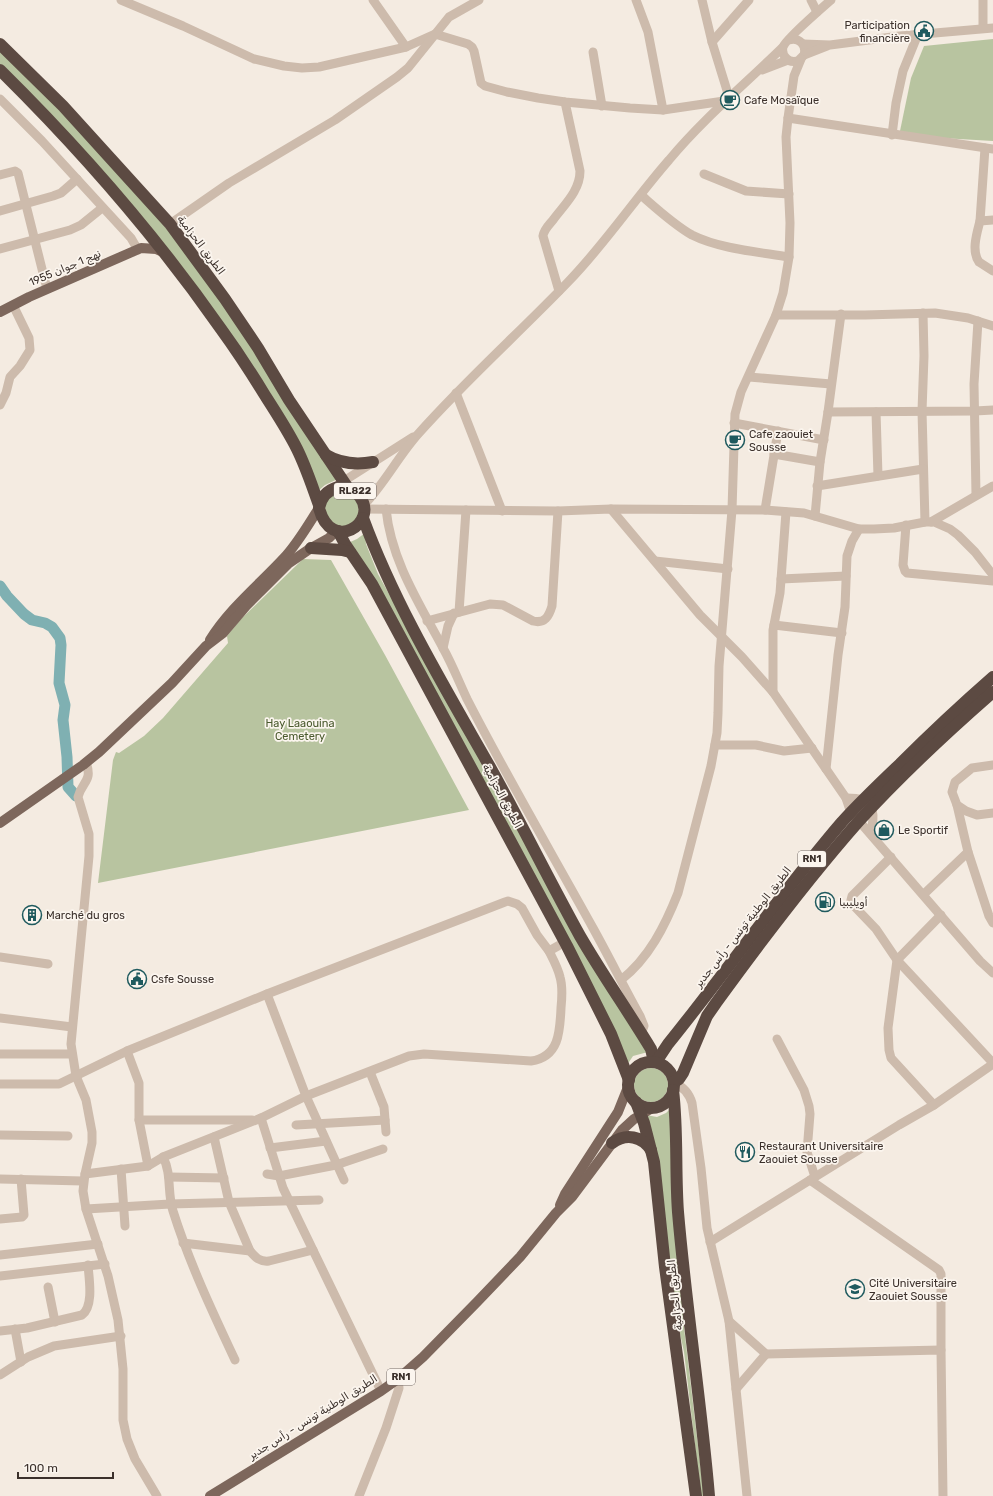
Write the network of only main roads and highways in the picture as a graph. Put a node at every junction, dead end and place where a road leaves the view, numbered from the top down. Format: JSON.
{"nodes":[{"id":1,"x":0,"y":44,"type":"edge"},
{"id":2,"x":0,"y":70,"type":"edge"},
{"id":3,"x":147,"y":230,"type":"junction"},
{"id":4,"x":140,"y":249,"type":"junction"},
{"id":5,"x":165,"y":253,"type":"junction"},
{"id":6,"x":0,"y":312,"type":"edge"},
{"id":7,"x":325,"y":454,"type":"junction"},
{"id":8,"x":373,"y":462,"type":"road end"},
{"id":9,"x":346,"y":484,"type":"junction"},
{"id":10,"x":319,"y":506,"type":"junction"},
{"id":11,"x":364,"y":511,"type":"junction"},
{"id":12,"x":337,"y":531,"type":"junction"},
{"id":13,"x":311,"y":548,"type":"junction"},
{"id":14,"x":350,"y":552,"type":"junction"},
{"id":15,"x":206,"y":646,"type":"junction"},
{"id":16,"x":993,"y":677,"type":"edge"},
{"id":17,"x":993,"y":692,"type":"edge"},
{"id":18,"x":855,"y":817,"type":"junction"},
{"id":19,"x":0,"y":823,"type":"edge"},
{"id":20,"x":643,"y":1036,"type":"junction"},
{"id":21,"x":674,"y":1038,"type":"junction"},
{"id":22,"x":655,"y":1062,"type":"junction"},
{"id":23,"x":628,"y":1083,"type":"junction"},
{"id":24,"x":674,"y":1086,"type":"junction"},
{"id":25,"x":636,"y":1102,"type":"junction"},
{"id":26,"x":652,"y":1108,"type":"junction"},
{"id":27,"x":640,"y":1115,"type":"junction"},
{"id":28,"x":612,"y":1143,"type":"junction"},
{"id":29,"x":651,"y":1151,"type":"junction"},
{"id":30,"x":556,"y":1213,"type":"junction"},
{"id":31,"x":706,"y":1462,"type":"junction"},
{"id":32,"x":692,"y":1464,"type":"junction"},
{"id":33,"x":210,"y":1496,"type":"edge"},
{"id":34,"x":692,"y":1496,"type":"edge"},
{"id":35,"x":696,"y":1496,"type":"edge"},
{"id":36,"x":710,"y":1496,"type":"edge"},
{"id":37,"x":713,"y":1496,"type":"edge"}],
"edges":[{"from":1,"to":7,"type":"highway","name":"الطريق الحزامية"},
{"from":2,"to":3,"type":"highway","name":"الطريق الحزامية"},
{"from":3,"to":4,"type":"main road"},
{"from":3,"to":5,"type":"highway","name":"الطريق الحزامية"},
{"from":4,"to":5,"type":"main road"},
{"from":4,"to":6,"type":"main road","name":"نهج 1 جوان 1955"},
{"from":5,"to":10,"type":"highway","name":"الطريق الحزامية"},
{"from":7,"to":8,"type":"highway"},
{"from":7,"to":9,"type":"highway","name":"الطريق الحزامية"},
{"from":9,"to":10,"type":"highway","number":"RL822"},
{"from":9,"to":11,"type":"highway","name":"الطريق الحزامية","number":"RL822"},
{"from":10,"to":12,"type":"highway","name":"الطريق الحزامية"},
{"from":10,"to":15,"type":"main road"},
{"from":11,"to":12,"type":"highway","number":"RL822"},
{"from":11,"to":20,"type":"highway","name":"الطريق الحزامية"},
{"from":12,"to":13,"type":"main road"},
{"from":12,"to":14,"type":"highway","name":"الطريق الحزامية"},
{"from":13,"to":14,"type":"highway"},
{"from":13,"to":15,"type":"main road"},
{"from":14,"to":23,"type":"highway","name":"الطريق الحزامية"},
{"from":15,"to":19,"type":"main road"},
{"from":16,"to":18,"type":"highway","name":"الطريق الوطنية تونس - رأس جدير","number":"RN1"},
{"from":17,"to":18,"type":"highway","name":"الطريق الوطنية تونس - رأس جدير","number":"RN1"},
{"from":18,"to":21,"type":"highway","name":"الطريق الوطنية تونس - رأس جدير","number":"RN1"},
{"from":18,"to":24,"type":"highway","name":"الطريق الوطنية تونس - رأس جدير","number":"RN1"},
{"from":20,"to":21,"type":"highway"},
{"from":20,"to":22,"type":"highway","name":"الطريق الحزامية"},
{"from":21,"to":22,"type":"highway","name":"الطريق الوطنية تونس - رأس جدير","number":"RN1"},
{"from":22,"to":23,"type":"highway","number":"RN1"},
{"from":22,"to":24,"type":"highway"},
{"from":23,"to":25,"type":"highway"},
{"from":23,"to":30,"type":"main road","name":"الطريق الوطنية تونس - رأس جدير","number":"RN1"},
{"from":24,"to":26,"type":"highway","number":"RN1"},
{"from":24,"to":31,"type":"highway","name":"الطريق الحزامية"},
{"from":25,"to":26,"type":"highway"},
{"from":25,"to":27,"type":"highway","name":"الطريق الحزامية"},
{"from":26,"to":27,"type":"main road","name":"الطريق الوطنية تونس - رأس جدير","number":"RN1"},
{"from":27,"to":28,"type":"main road","name":"الطريق الوطنية تونس - رأس جدير","number":"RN1"},
{"from":27,"to":29,"type":"highway","name":"الطريق الحزامية"},
{"from":28,"to":29,"type":"highway"},
{"from":28,"to":30,"type":"main road","name":"الطريق الوطنية تونس - رأس جدير","number":"RN1"},
{"from":29,"to":32,"type":"highway","name":"الطريق الحزامية"},
{"from":30,"to":33,"type":"main road","name":"الطريق الوطنية تونس - رأس جدير","number":"RN1"},
{"from":31,"to":36,"type":"highway","name":"الطريق الحزامية"},
{"from":31,"to":37,"type":"highway"},
{"from":32,"to":34,"type":"highway"},
{"from":32,"to":35,"type":"highway","name":"الطريق الحزامية"}]}
